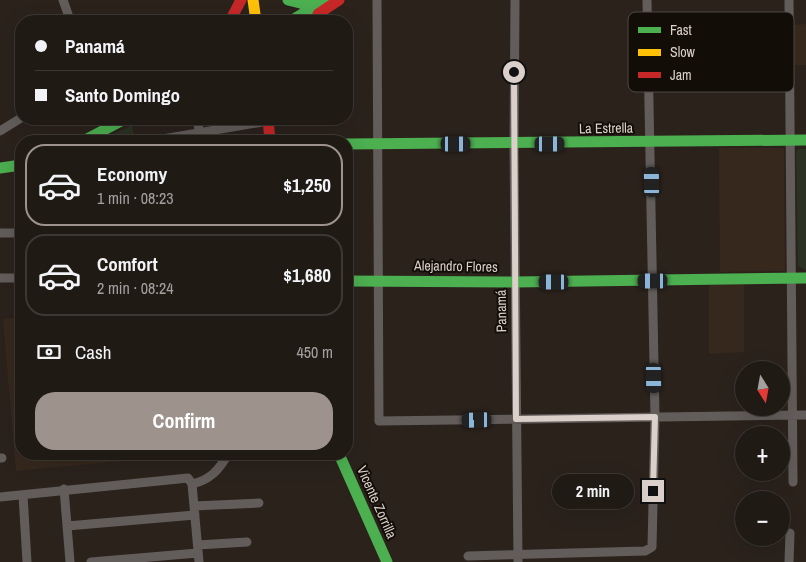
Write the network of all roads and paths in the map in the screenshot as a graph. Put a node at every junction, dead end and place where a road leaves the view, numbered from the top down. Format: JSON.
{"nodes":[{"id":1,"x":63,"y":0,"type":"edge"},
{"id":2,"x":241,"y":0,"type":"edge"},
{"id":3,"x":253,"y":0,"type":"edge"},
{"id":4,"x":288,"y":0,"type":"edge"},
{"id":5,"x":323,"y":0,"type":"edge"},
{"id":6,"x":339,"y":0,"type":"edge"},
{"id":7,"x":378,"y":0,"type":"edge"},
{"id":8,"x":515,"y":0,"type":"edge"},
{"id":9,"x":68,"y":15,"type":"edge"},
{"id":10,"x":233,"y":15,"type":"edge"},
{"id":11,"x":255,"y":15,"type":"edge"},
{"id":12,"x":300,"y":15,"type":"edge"},
{"id":13,"x":315,"y":15,"type":"edge"},
{"id":14,"x":650,"y":92,"type":"edge"},
{"id":15,"x":790,"y":92,"type":"edge"},
{"id":16,"x":15,"y":122,"type":"edge"},
{"id":17,"x":114,"y":125,"type":"edge"},
{"id":18,"x":248,"y":125,"type":"edge"},
{"id":19,"x":0,"y":131,"type":"edge"},
{"id":20,"x":94,"y":135,"type":"edge"},
{"id":21,"x":208,"y":135,"type":"edge"},
{"id":22,"x":790,"y":140,"type":"junction"},
{"id":23,"x":806,"y":140,"type":"edge"},
{"id":24,"x":651,"y":143,"type":"junction"},
{"id":25,"x":353,"y":144,"type":"edge"},
{"id":26,"x":378,"y":144,"type":"junction"},
{"id":27,"x":514,"y":144,"type":"junction"},
{"id":28,"x":15,"y":166,"type":"edge"},
{"id":29,"x":0,"y":168,"type":"edge"},
{"id":30,"x":0,"y":233,"type":"edge"},
{"id":31,"x":15,"y":233,"type":"edge"},
{"id":32,"x":0,"y":278,"type":"edge"},
{"id":33,"x":15,"y":278,"type":"edge"},
{"id":34,"x":791,"y":278,"type":"junction"},
{"id":35,"x":806,"y":278,"type":"edge"},
{"id":36,"x":353,"y":281,"type":"edge"},
{"id":37,"x":379,"y":281,"type":"junction"},
{"id":38,"x":653,"y":281,"type":"junction"},
{"id":39,"x":515,"y":282,"type":"junction"},
{"id":40,"x":792,"y":415,"type":"junction"},
{"id":41,"x":806,"y":415,"type":"edge"},
{"id":42,"x":655,"y":417,"type":"junction"},
{"id":43,"x":516,"y":419,"type":"junction"},
{"id":44,"x":224,"y":460,"type":"edge"},
{"id":45,"x":342,"y":460,"type":"edge"},
{"id":46,"x":793,"y":482,"type":"dead end"},
{"id":47,"x":192,"y":484,"type":"junction"},
{"id":48,"x":64,"y":489,"type":"junction"},
{"id":49,"x":23,"y":495,"type":"junction"},
{"id":50,"x":0,"y":497,"type":"edge"},
{"id":51,"x":259,"y":503,"type":"dead end"},
{"id":52,"x":195,"y":511,"type":"junction"},
{"id":53,"x":67,"y":526,"type":"junction"},
{"id":54,"x":247,"y":542,"type":"dead end"},
{"id":55,"x":790,"y":546,"type":"edge"},
{"id":56,"x":198,"y":553,"type":"edge"},
{"id":57,"x":468,"y":556,"type":"dead end"},
{"id":58,"x":156,"y":559,"type":"edge"},
{"id":59,"x":518,"y":559,"type":"edge"},
{"id":60,"x":118,"y":561,"type":"edge"},
{"id":61,"x":27,"y":562,"type":"edge"},
{"id":62,"x":70,"y":562,"type":"edge"},
{"id":63,"x":91,"y":562,"type":"edge"},
{"id":64,"x":388,"y":562,"type":"edge"},
{"id":65,"x":789,"y":562,"type":"edge"}],
"edges":[{"from":1,"to":9,"type":"street"},
{"from":2,"to":10,"type":"street"},
{"from":3,"to":11,"type":"street"},
{"from":4,"to":5,"type":"street"},
{"from":5,"to":12,"type":"street"},
{"from":6,"to":13,"type":"street"},
{"from":7,"to":26,"type":"street"},
{"from":8,"to":27,"type":"street","name":"Panamá"},
{"from":14,"to":24,"type":"street"},
{"from":15,"to":22,"type":"street"},
{"from":16,"to":19,"type":"street"},
{"from":17,"to":20,"type":"street"},
{"from":18,"to":21,"type":"street"},
{"from":22,"to":23,"type":"street","name":"La Estrella"},
{"from":22,"to":24,"type":"street","name":"La Estrella"},
{"from":22,"to":34,"type":"street"},
{"from":24,"to":27,"type":"street","name":"La Estrella"},
{"from":24,"to":38,"type":"street"},
{"from":25,"to":26,"type":"street","name":"La Estrella"},
{"from":26,"to":27,"type":"street","name":"La Estrella"},
{"from":26,"to":37,"type":"street"},
{"from":27,"to":39,"type":"street","name":"Panamá"},
{"from":28,"to":29,"type":"street"},
{"from":30,"to":31,"type":"street"},
{"from":32,"to":33,"type":"street"},
{"from":34,"to":35,"type":"street","name":"Alejandro Flores"},
{"from":34,"to":38,"type":"street","name":"Alejandro Flores"},
{"from":34,"to":40,"type":"street"},
{"from":36,"to":37,"type":"street","name":"Alejandro Flores"},
{"from":37,"to":39,"type":"street","name":"Alejandro Flores"},
{"from":37,"to":43,"type":"street"},
{"from":38,"to":39,"type":"street","name":"Alejandro Flores"},
{"from":38,"to":42,"type":"street"},
{"from":39,"to":43,"type":"street","name":"Panamá"},
{"from":40,"to":41,"type":"street"},
{"from":40,"to":42,"type":"street"},
{"from":40,"to":46,"type":"street"},
{"from":42,"to":43,"type":"street"},
{"from":42,"to":59,"type":"street"},
{"from":43,"to":59,"type":"street","name":"Panamá"},
{"from":44,"to":47,"type":"street"},
{"from":45,"to":64,"type":"street","name":"Vicente Zorrilla"},
{"from":47,"to":48,"type":"street"},
{"from":47,"to":52,"type":"street"},
{"from":48,"to":49,"type":"street"},
{"from":48,"to":53,"type":"street"},
{"from":49,"to":50,"type":"street"},
{"from":49,"to":61,"type":"street"},
{"from":51,"to":52,"type":"street"},
{"from":52,"to":53,"type":"street"},
{"from":52,"to":56,"type":"street"},
{"from":53,"to":62,"type":"street"},
{"from":54,"to":56,"type":"street"},
{"from":55,"to":65,"type":"street"},
{"from":56,"to":58,"type":"street"},
{"from":57,"to":59,"type":"street"},
{"from":58,"to":60,"type":"street"},
{"from":60,"to":63,"type":"street"}]}
